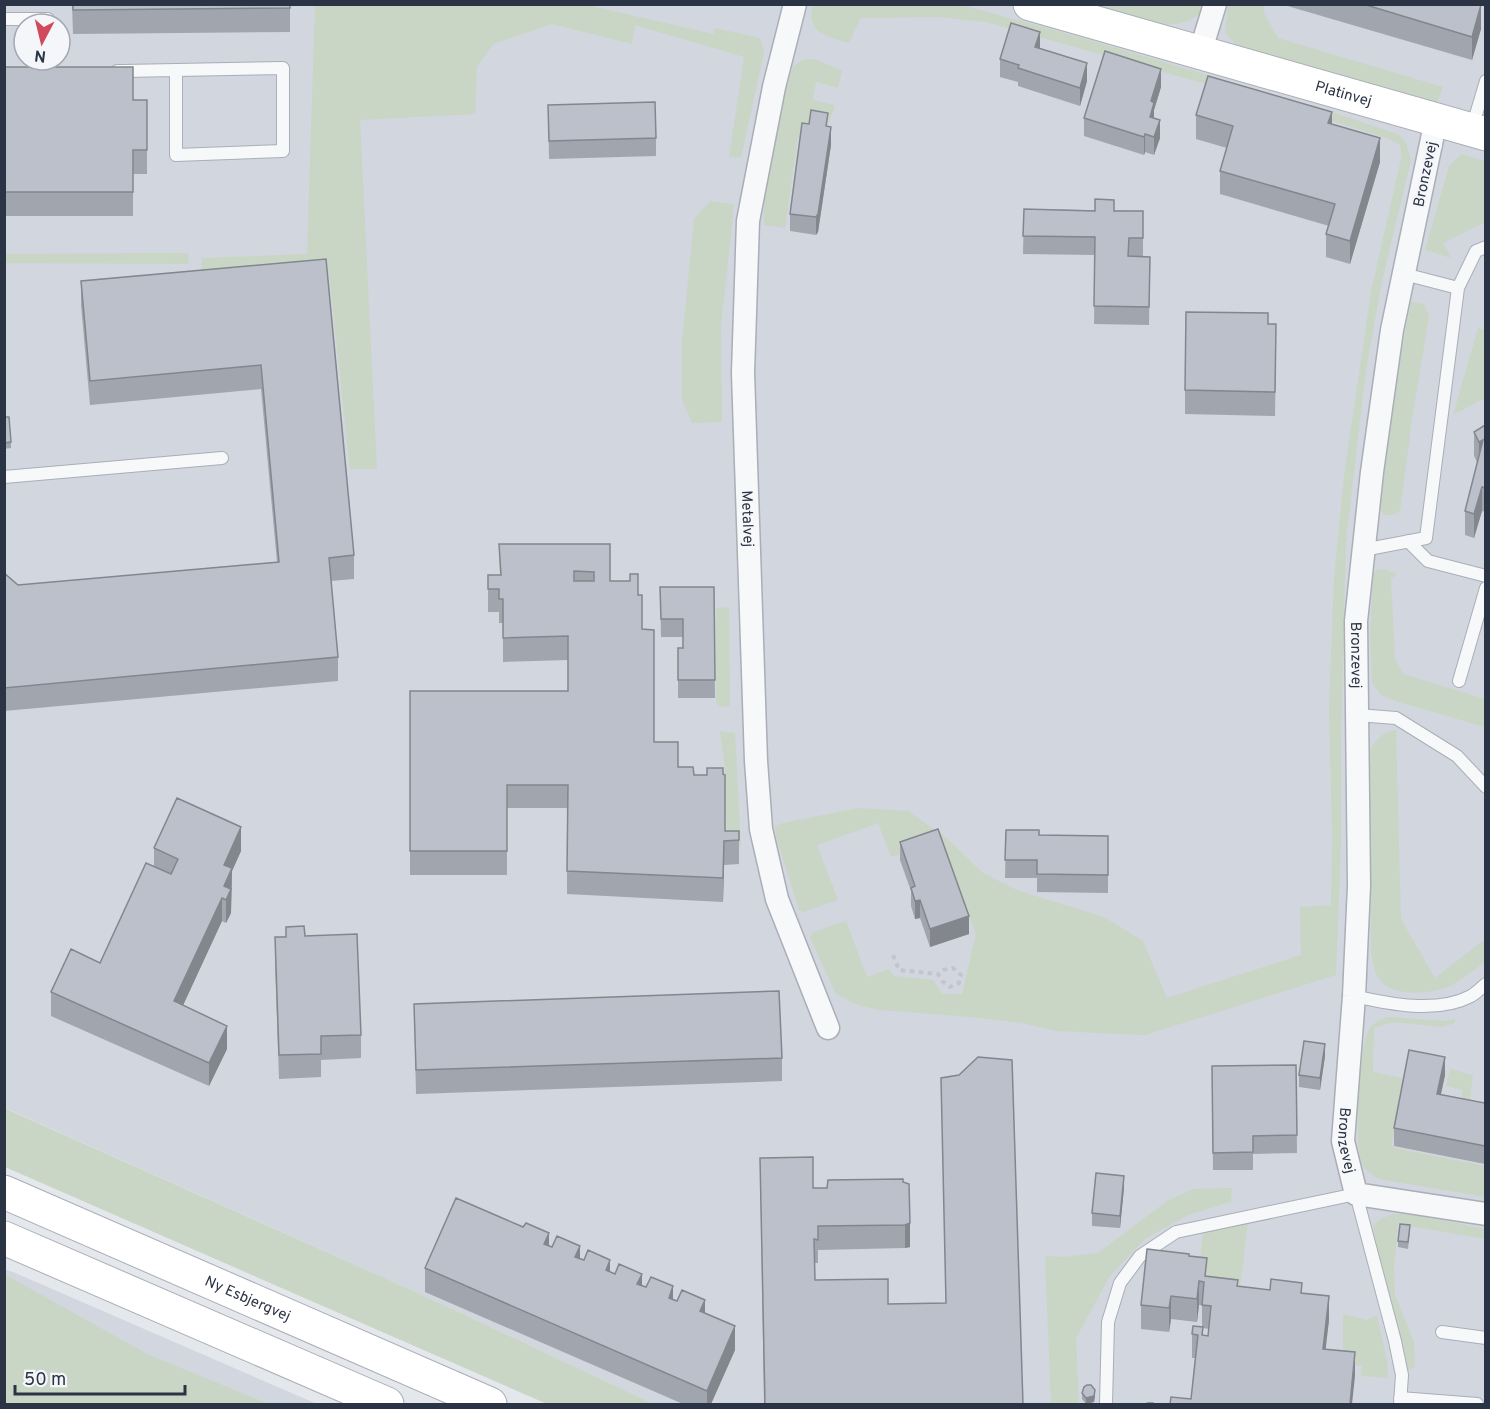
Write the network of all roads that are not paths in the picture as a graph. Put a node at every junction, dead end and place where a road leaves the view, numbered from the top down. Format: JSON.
{"nodes":[{"id":1,"x":795,"y":4,"type":"edge"},
{"id":2,"x":1030,"y":4,"type":"edge"},
{"id":3,"x":1215,"y":4,"type":"edge"},
{"id":4,"x":1200,"y":53,"type":"junction"},
{"id":5,"x":176,"y":70,"type":"junction"},
{"id":6,"x":99,"y":71,"type":"edge"},
{"id":7,"x":1485,"y":81,"type":"edge"},
{"id":8,"x":1436,"y":120,"type":"junction"},
{"id":9,"x":1478,"y":132,"type":"edge"},
{"id":10,"x":1485,"y":247,"type":"edge"},
{"id":11,"x":1404,"y":274,"type":"junction"},
{"id":12,"x":1458,"y":288,"type":"junction"},
{"id":13,"x":222,"y":458,"type":"dead end"},
{"id":14,"x":4,"y":477,"type":"edge"},
{"id":15,"x":1408,"y":541,"type":"junction"},
{"id":16,"x":1364,"y":550,"type":"junction"},
{"id":17,"x":1485,"y":576,"type":"edge"},
{"id":18,"x":1485,"y":588,"type":"edge"},
{"id":19,"x":1459,"y":681,"type":"dead end"},
{"id":20,"x":1357,"y":715,"type":"junction"},
{"id":21,"x":1485,"y":788,"type":"edge"},
{"id":22,"x":1485,"y":984,"type":"edge"},
{"id":23,"x":1354,"y":996,"type":"junction"},
{"id":24,"x":828,"y":1028,"type":"dead end"},
{"id":25,"x":4,"y":1192,"type":"edge"},
{"id":26,"x":1356,"y":1194,"type":"junction"},
{"id":27,"x":1485,"y":1214,"type":"edge"},
{"id":28,"x":4,"y":1238,"type":"edge"},
{"id":29,"x":1442,"y":1332,"type":"dead end"},
{"id":30,"x":1485,"y":1338,"type":"edge"},
{"id":31,"x":1400,"y":1401,"type":"edge"},
{"id":32,"x":387,"y":1404,"type":"edge"},
{"id":33,"x":490,"y":1404,"type":"edge"},
{"id":34,"x":1106,"y":1404,"type":"edge"},
{"id":35,"x":1477,"y":1404,"type":"edge"}],
"edges":[{"from":1,"to":24,"type":"street","name":"Metalvej"},
{"from":2,"to":4,"type":"street","name":"Platinvej"},
{"from":3,"to":4,"type":"street"},
{"from":4,"to":8,"type":"street","name":"Platinvej"},
{"from":5,"to":5,"type":"lane"},
{"from":5,"to":6,"type":"lane"},
{"from":7,"to":9,"type":"lane"},
{"from":8,"to":9,"type":"street","name":"Platinvej"},
{"from":8,"to":11,"type":"street","name":"Bronzevej"},
{"from":10,"to":12,"type":"lane"},
{"from":11,"to":12,"type":"lane"},
{"from":11,"to":16,"type":"street","name":"Bronzevej"},
{"from":12,"to":15,"type":"lane"},
{"from":13,"to":14,"type":"lane"},
{"from":15,"to":16,"type":"lane"},
{"from":15,"to":17,"type":"lane"},
{"from":16,"to":20,"type":"street","name":"Bronzevej"},
{"from":18,"to":19,"type":"lane"},
{"from":20,"to":21,"type":"lane"},
{"from":20,"to":23,"type":"street","name":"Bronzevej"},
{"from":22,"to":23,"type":"lane"},
{"from":23,"to":26,"type":"street","name":"Bronzevej"},
{"from":25,"to":33,"type":"street","name":"Ny Esbjergvej"},
{"from":26,"to":27,"type":"street","name":"Bronzevej"},
{"from":26,"to":31,"type":"lane","name":"Bronzevej"},
{"from":26,"to":34,"type":"lane"},
{"from":28,"to":32,"type":"street"},
{"from":29,"to":30,"type":"lane"},
{"from":31,"to":35,"type":"lane"}]}
